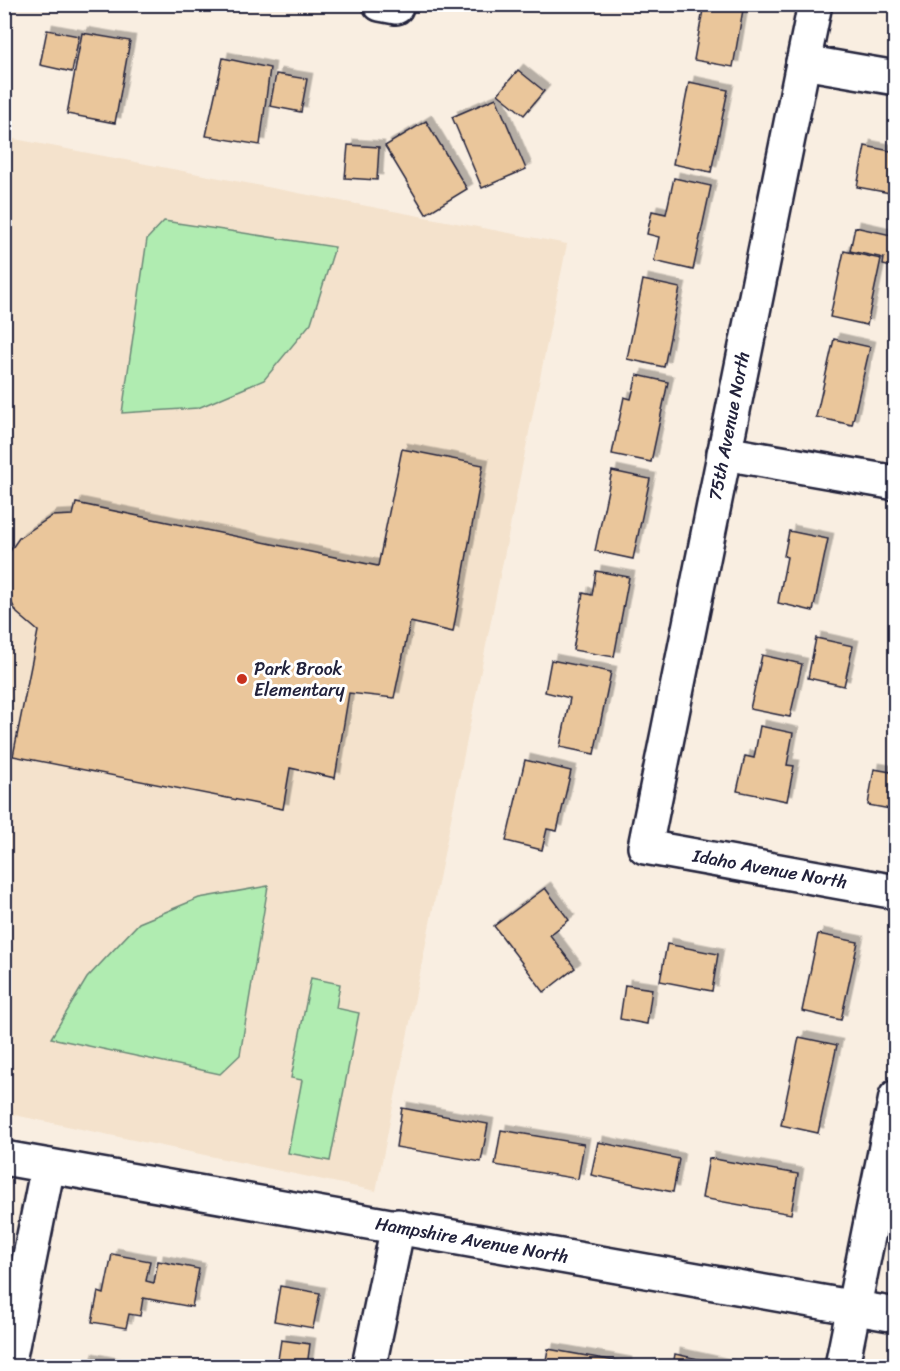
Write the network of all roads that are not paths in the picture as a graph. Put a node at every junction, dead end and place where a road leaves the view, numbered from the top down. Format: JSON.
{"nodes":[{"id":1,"x":815,"y":4,"type":"edge"},
{"id":2,"x":804,"y":62,"type":"junction"},
{"id":3,"x":896,"y":78,"type":"edge"},
{"id":4,"x":724,"y":453,"type":"junction"},
{"id":5,"x":896,"y":483,"type":"edge"},
{"id":6,"x":645,"y":847,"type":"joint"},
{"id":7,"x":896,"y":891,"type":"edge"},
{"id":8,"x":896,"y":1097,"type":"edge"},
{"id":9,"x":4,"y":1158,"type":"edge"},
{"id":10,"x":48,"y":1166,"type":"junction"},
{"id":11,"x":398,"y":1226,"type":"junction"},
{"id":12,"x":854,"y":1307,"type":"junction"},
{"id":13,"x":896,"y":1315,"type":"edge"},
{"id":14,"x":8,"y":1366,"type":"edge"},
{"id":15,"x":369,"y":1366,"type":"edge"},
{"id":16,"x":842,"y":1366,"type":"edge"}],
"edges":[{"from":1,"to":2,"type":"street","name":"75th Avenue North"},
{"from":2,"to":3,"type":"street"},
{"from":2,"to":4,"type":"street","name":"75th Avenue North"},
{"from":4,"to":5,"type":"street"},
{"from":4,"to":6,"type":"street","name":"75th Avenue North"},
{"from":6,"to":7,"type":"street","name":"Idaho Avenue North"},
{"from":8,"to":12,"type":"street"},
{"from":9,"to":10,"type":"street","name":"Hampshire Avenue North"},
{"from":10,"to":11,"type":"street","name":"Hampshire Avenue North"},
{"from":10,"to":14,"type":"street"},
{"from":11,"to":12,"type":"street","name":"Hampshire Avenue North"},
{"from":11,"to":15,"type":"street"},
{"from":12,"to":13,"type":"street","name":"Hampshire Avenue North"},
{"from":12,"to":16,"type":"street"}]}
